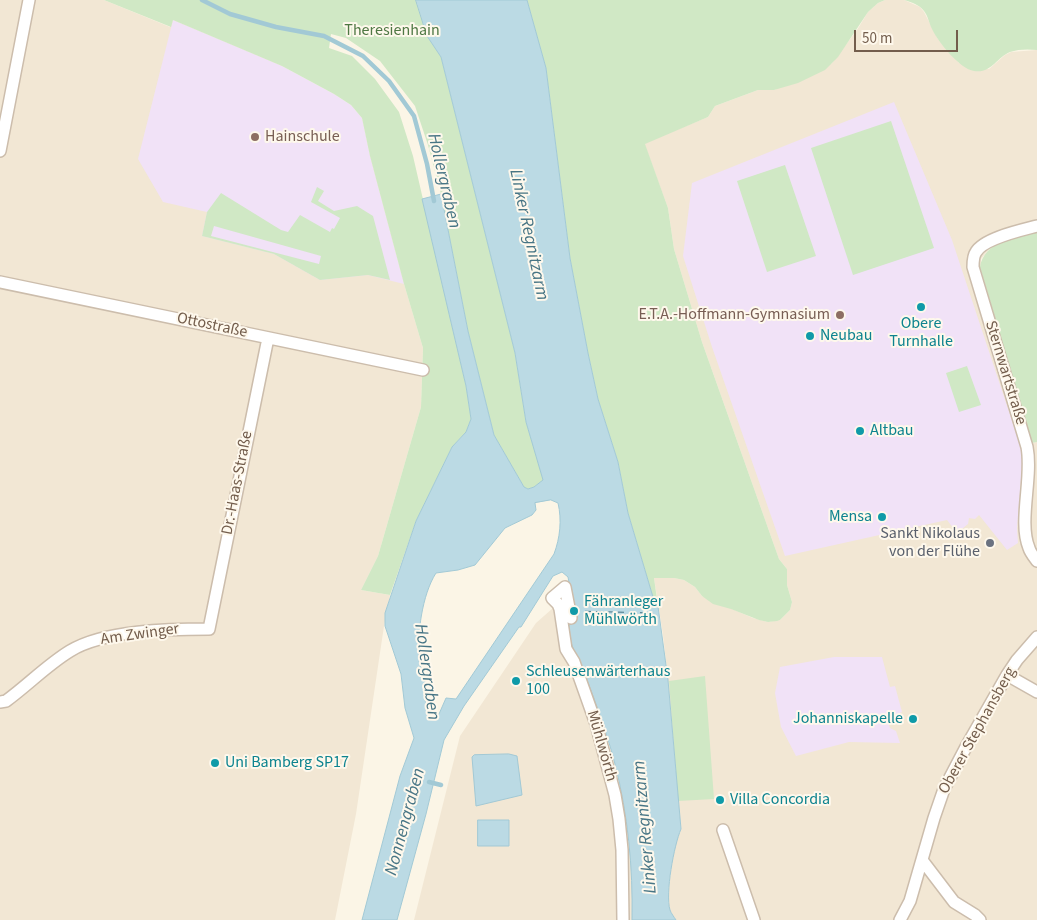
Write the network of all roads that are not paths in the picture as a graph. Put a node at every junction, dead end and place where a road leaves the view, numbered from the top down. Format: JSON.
{"nodes":[{"id":1,"x":30,"y":0,"type":"edge"},
{"id":2,"x":0,"y":151,"type":"edge"},
{"id":3,"x":1037,"y":226,"type":"edge"},
{"id":4,"x":0,"y":282,"type":"edge"},
{"id":5,"x":268,"y":338,"type":"junction"},
{"id":6,"x":423,"y":370,"type":"dead end"},
{"id":7,"x":1037,"y":561,"type":"edge"},
{"id":8,"x":571,"y":618,"type":"dead end"},
{"id":9,"x":210,"y":629,"type":"joint"},
{"id":10,"x":1037,"y":638,"type":"edge"},
{"id":11,"x":1007,"y":675,"type":"junction"},
{"id":12,"x":1037,"y":692,"type":"edge"},
{"id":13,"x":0,"y":702,"type":"edge"},
{"id":14,"x":723,"y":830,"type":"dead end"},
{"id":15,"x":922,"y":860,"type":"junction"},
{"id":16,"x":903,"y":915,"type":"edge"},
{"id":17,"x":623,"y":920,"type":"edge"},
{"id":18,"x":754,"y":920,"type":"edge"},
{"id":19,"x":980,"y":920,"type":"edge"}],
"edges":[{"from":1,"to":2,"type":"street"},
{"from":3,"to":7,"type":"street","name":"Sternwartstraße"},
{"from":4,"to":5,"type":"street","name":"Ottostraße"},
{"from":5,"to":6,"type":"street","name":"Ottostraße"},
{"from":5,"to":9,"type":"street","name":"Dr.-Haas-Straße"},
{"from":8,"to":17,"type":"street","name":"Mühlwörth"},
{"from":9,"to":13,"type":"street","name":"Am Zwinger"},
{"from":10,"to":11,"type":"street","name":"Oberer Stephansberg"},
{"from":11,"to":12,"type":"street"},
{"from":11,"to":15,"type":"street","name":"Oberer Stephansberg"},
{"from":14,"to":18,"type":"street"},
{"from":15,"to":16,"type":"street","name":"Oberer Stephansberg"},
{"from":15,"to":19,"type":"street"}]}
